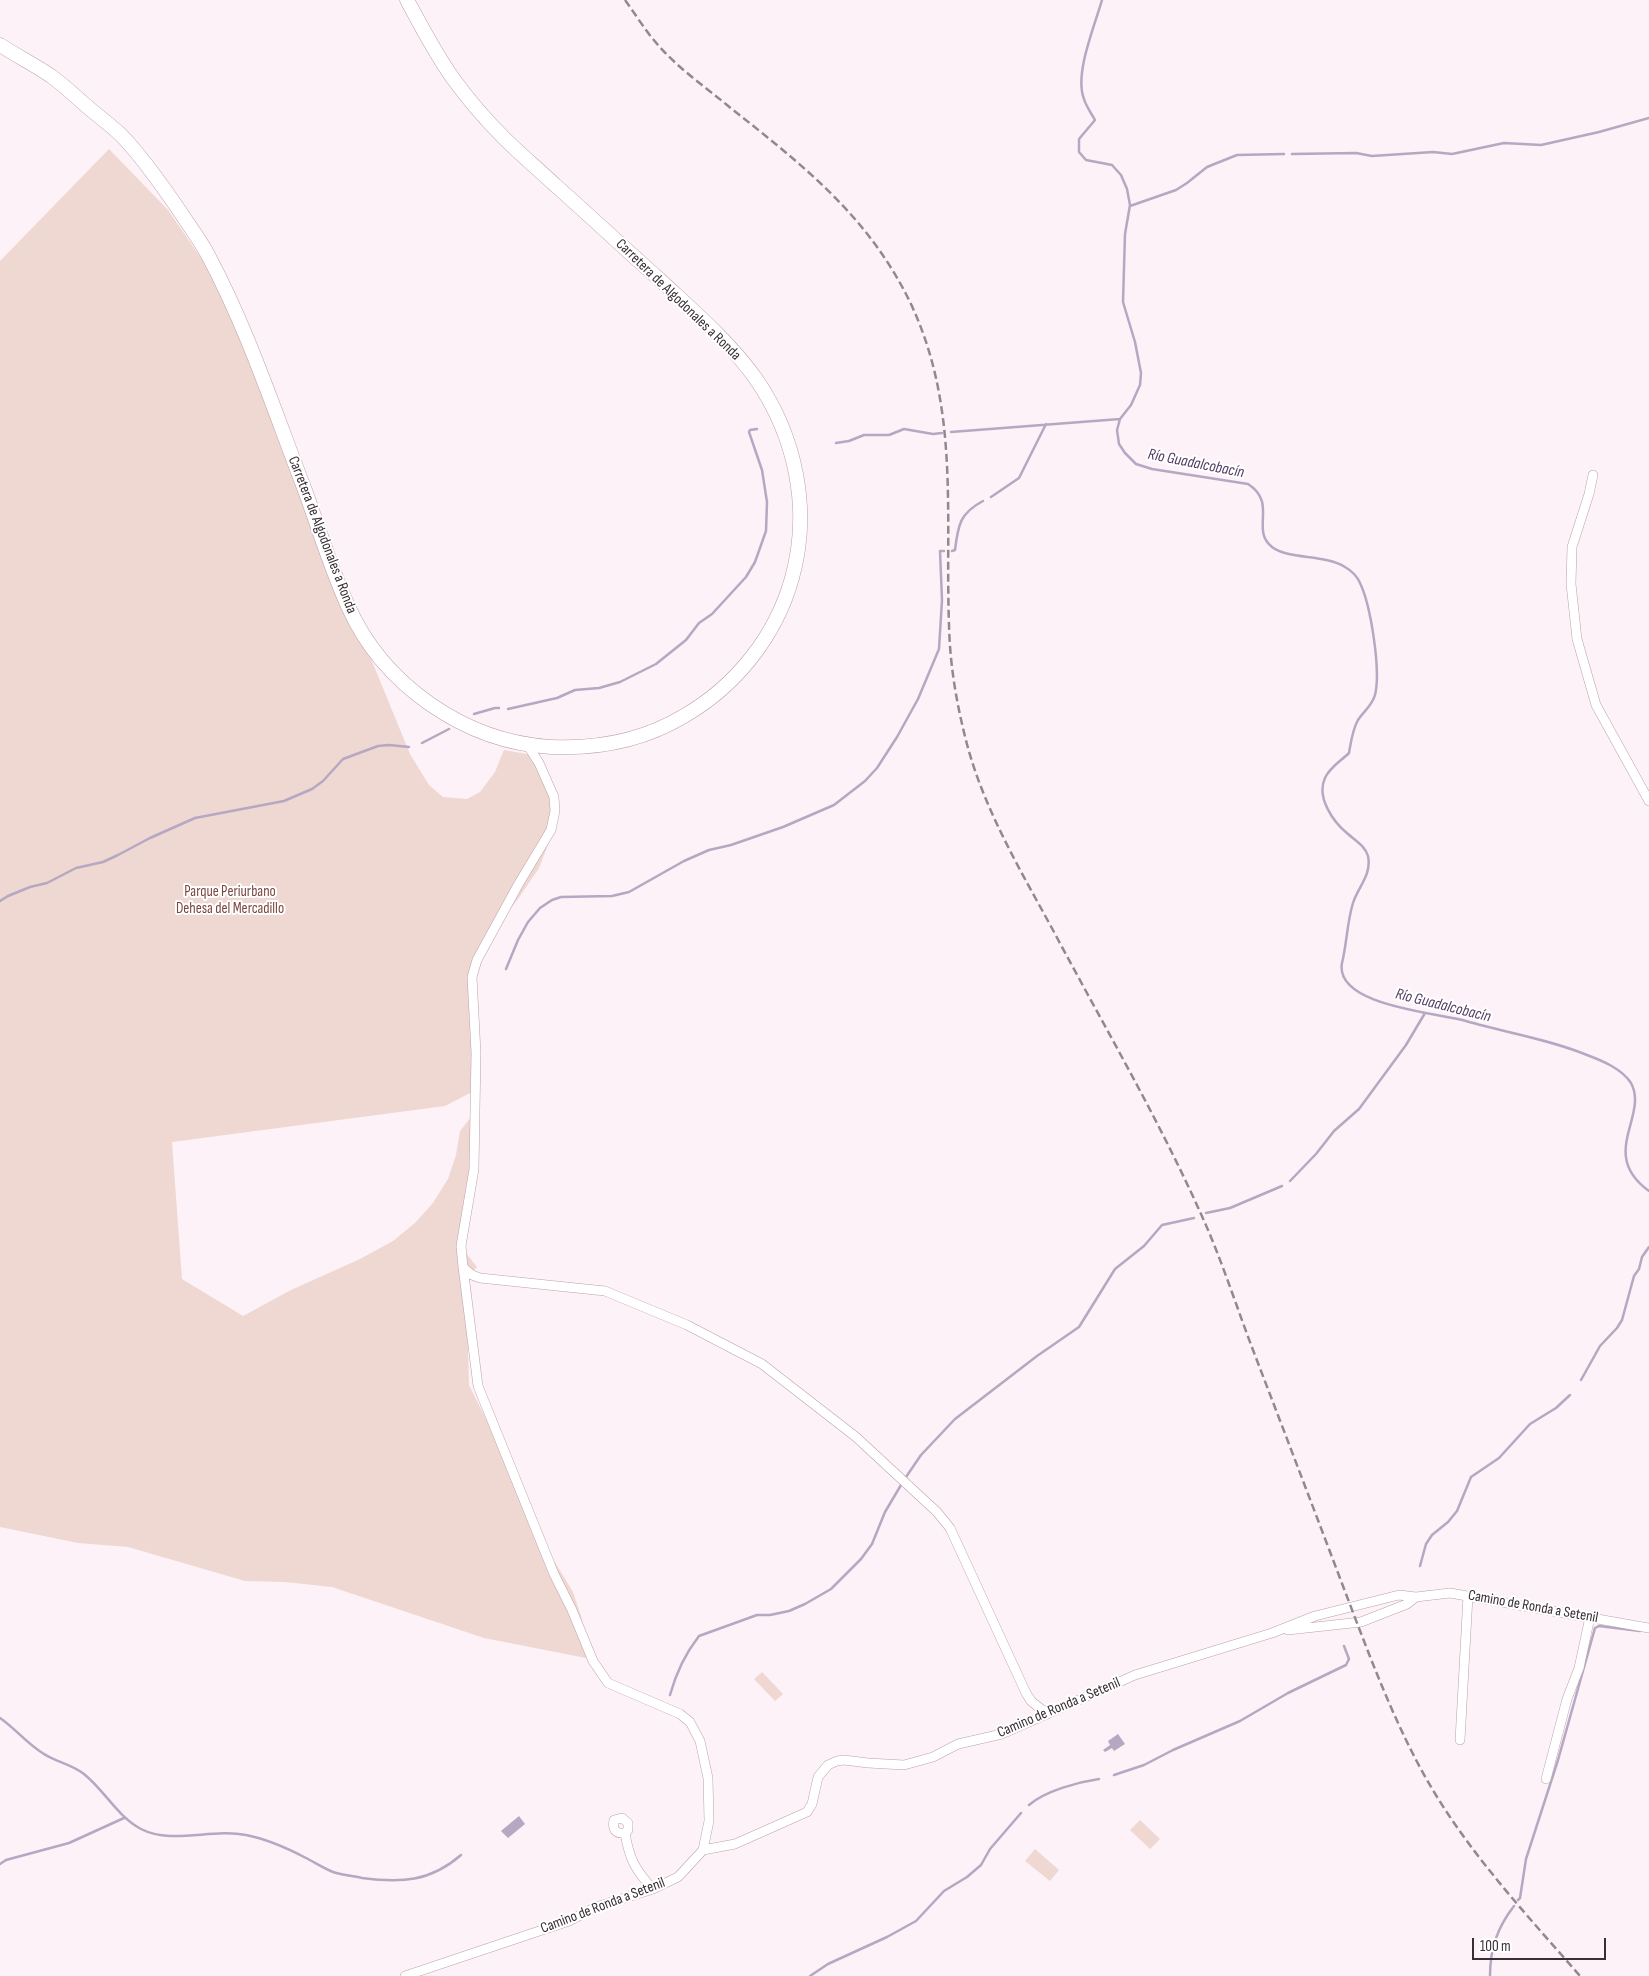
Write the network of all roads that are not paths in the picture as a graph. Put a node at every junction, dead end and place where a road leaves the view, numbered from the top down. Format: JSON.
{"nodes":[{"id":1,"x":406,"y":0,"type":"edge"},
{"id":2,"x":0,"y":45,"type":"edge"},
{"id":3,"x":1593,"y":475,"type":"dead end"},
{"id":4,"x":528,"y":746,"type":"junction"},
{"id":5,"x":1649,"y":801,"type":"edge"},
{"id":6,"x":463,"y":1268,"type":"junction"},
{"id":7,"x":1468,"y":1596,"type":"junction"},
{"id":8,"x":1416,"y":1597,"type":"junction"},
{"id":9,"x":1590,"y":1617,"type":"junction"},
{"id":10,"x":1649,"y":1628,"type":"edge"},
{"id":11,"x":1272,"y":1633,"type":"junction"},
{"id":12,"x":1047,"y":1714,"type":"junction"},
{"id":13,"x":1460,"y":1740,"type":"dead end"},
{"id":14,"x":1546,"y":1779,"type":"dead end"},
{"id":15,"x":626,"y":1832,"type":"dead end"},
{"id":16,"x":703,"y":1850,"type":"junction"},
{"id":17,"x":653,"y":1889,"type":"junction"},
{"id":18,"x":405,"y":1976,"type":"edge"}],
"edges":[{"from":1,"to":4,"type":"main road","name":"Carretera de Algodonales a Ronda"},
{"from":2,"to":4,"type":"main road","name":"Carretera de Algodonales a Ronda"},
{"from":3,"to":5,"type":"street"},
{"from":4,"to":6,"type":"street"},
{"from":6,"to":12,"type":"street"},
{"from":6,"to":16,"type":"street"},
{"from":7,"to":8,"type":"street","name":"Camino de Ronda a Setenil"},
{"from":7,"to":9,"type":"street","name":"Camino de Ronda a Setenil"},
{"from":7,"to":13,"type":"street"},
{"from":8,"to":11,"type":"street","name":"Camino de Ronda a Setenil"},
{"from":8,"to":11,"type":"street","name":"Camino de Ronda a Setenil"},
{"from":9,"to":10,"type":"street","name":"Camino de Ronda a Setenil"},
{"from":9,"to":14,"type":"street"},
{"from":11,"to":12,"type":"street","name":"Camino de Ronda a Setenil"},
{"from":12,"to":16,"type":"street","name":"Camino de Ronda a Setenil"},
{"from":15,"to":17,"type":"street"},
{"from":16,"to":17,"type":"street","name":"Camino de Ronda a Setenil"},
{"from":17,"to":18,"type":"street","name":"Camino de Ronda a Setenil"}]}
